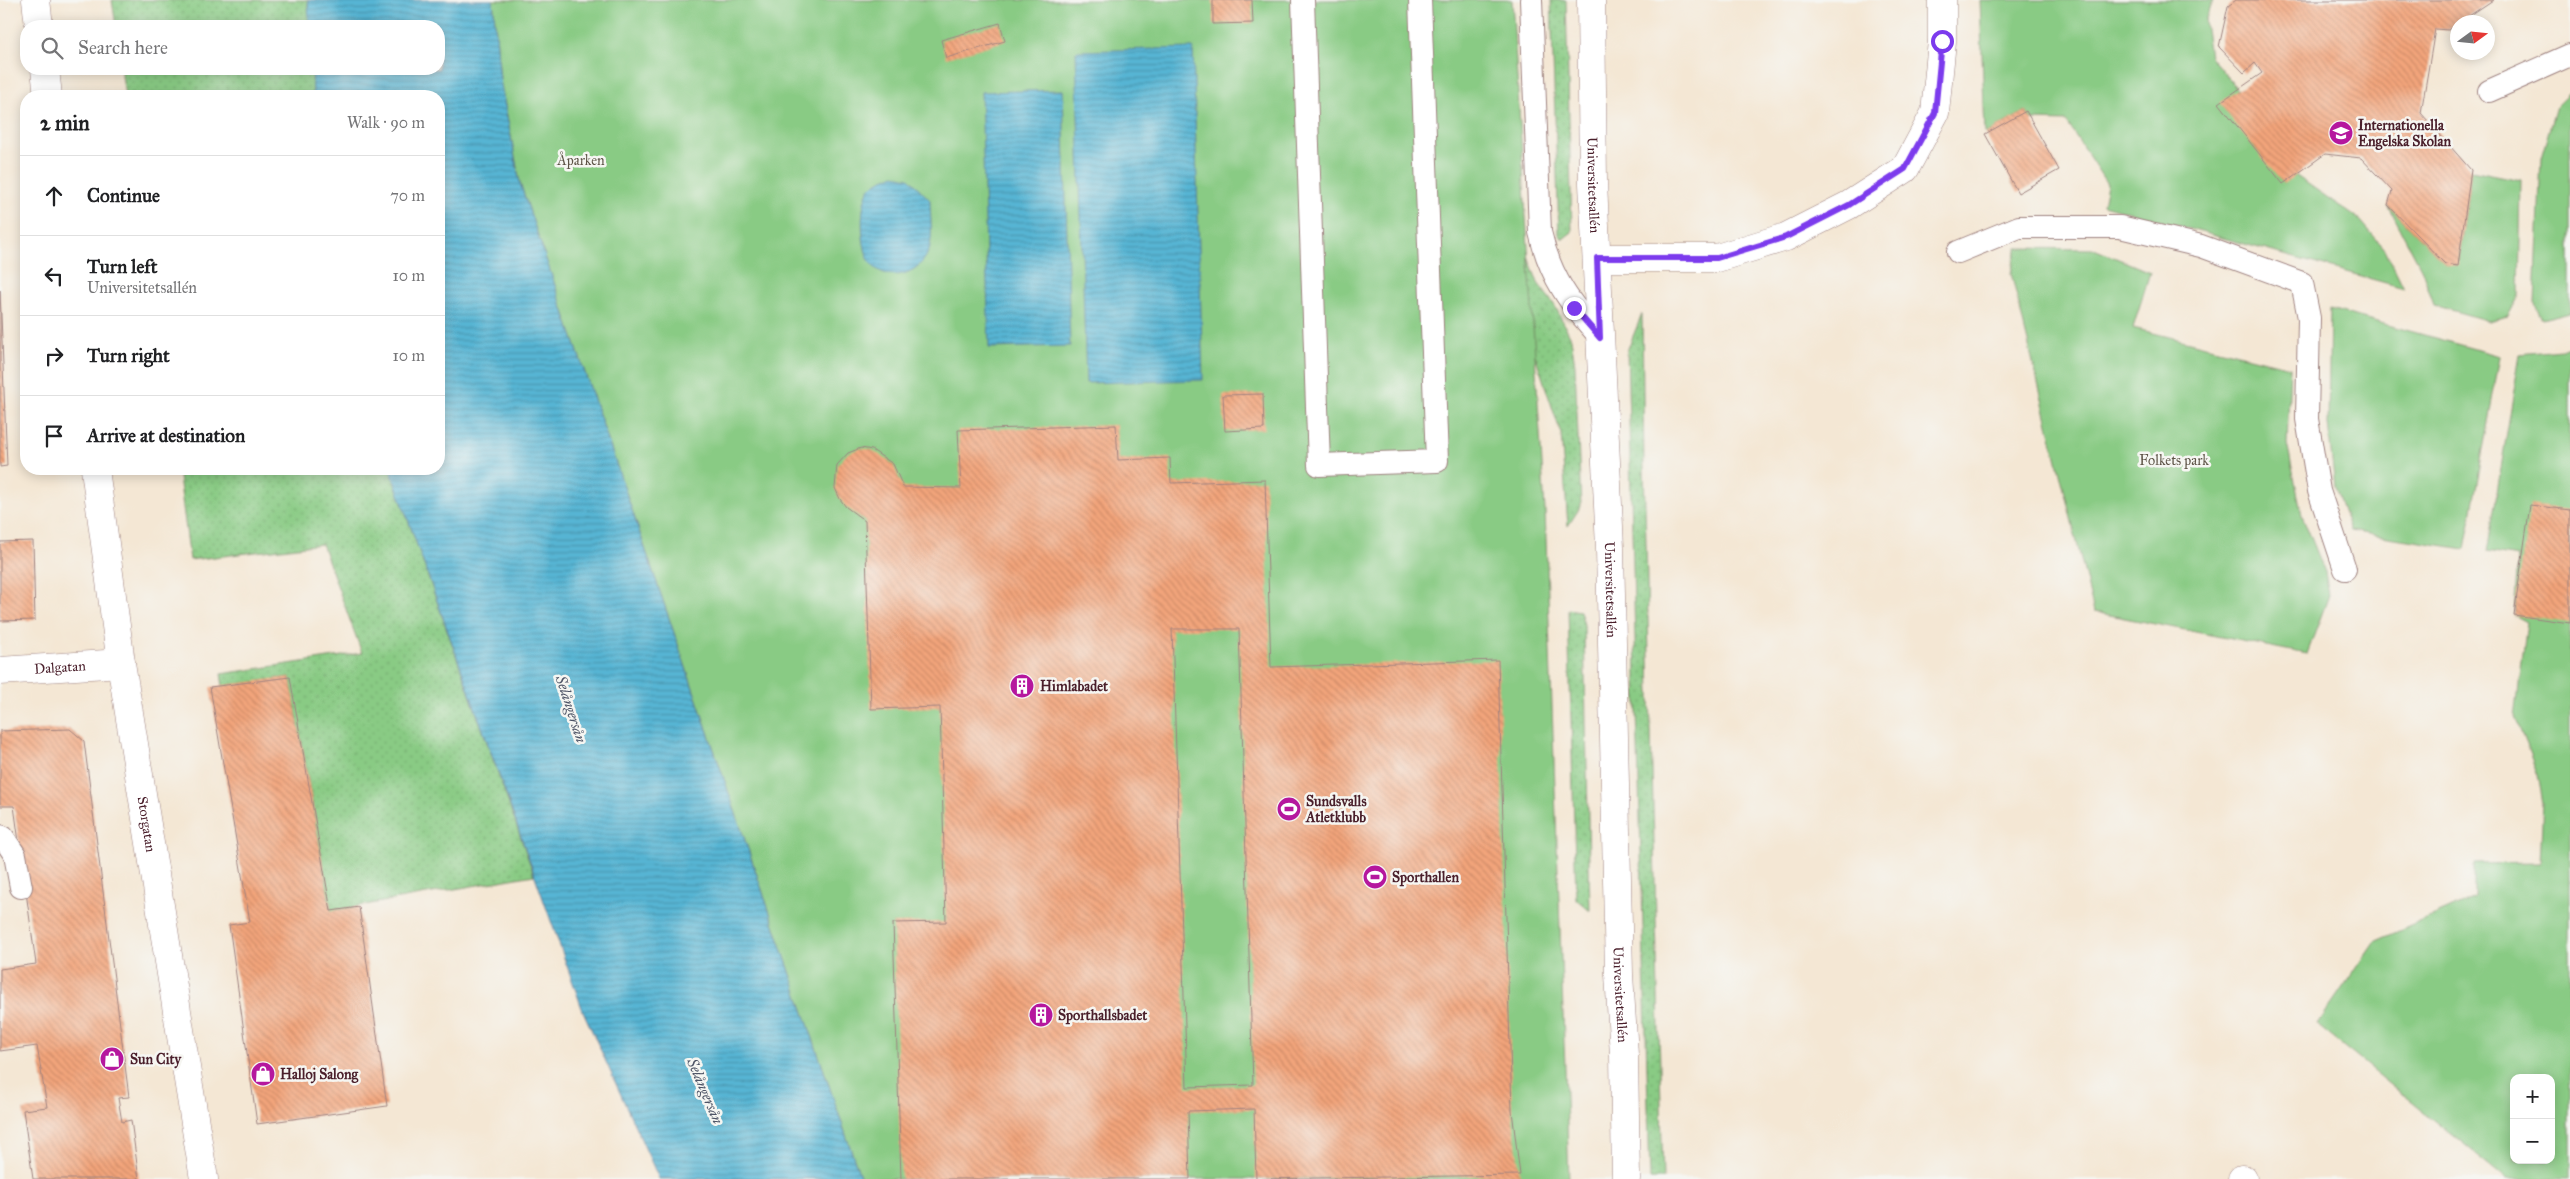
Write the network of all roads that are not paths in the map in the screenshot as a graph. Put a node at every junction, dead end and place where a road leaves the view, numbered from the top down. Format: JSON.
{"nodes":[{"id":1,"x":36,"y":0,"type":"edge"},
{"id":2,"x":1303,"y":0,"type":"edge"},
{"id":3,"x":1420,"y":0,"type":"edge"},
{"id":4,"x":1531,"y":0,"type":"edge"},
{"id":5,"x":1591,"y":0,"type":"edge"},
{"id":6,"x":1942,"y":0,"type":"edge"},
{"id":7,"x":38,"y":20,"type":"edge"},
{"id":8,"x":2570,"y":55,"type":"edge"},
{"id":9,"x":46,"y":75,"type":"edge"},
{"id":10,"x":47,"y":90,"type":"edge"},
{"id":11,"x":2489,"y":91,"type":"dead end"},
{"id":12,"x":1958,"y":252,"type":"dead end"},
{"id":13,"x":1597,"y":258,"type":"junction"},
{"id":14,"x":1600,"y":338,"type":"junction"},
{"id":15,"x":96,"y":475,"type":"edge"},
{"id":16,"x":2345,"y":569,"type":"dead end"},
{"id":17,"x":121,"y":663,"type":"junction"},
{"id":18,"x":0,"y":671,"type":"edge"},
{"id":19,"x":0,"y":836,"type":"edge"},
{"id":20,"x":21,"y":887,"type":"dead end"},
{"id":21,"x":204,"y":1179,"type":"edge"},
{"id":22,"x":1626,"y":1179,"type":"edge"}],
"edges":[{"from":1,"to":7,"type":"street"},
{"from":2,"to":3,"type":"lane"},
{"from":4,"to":14,"type":"lane"},
{"from":5,"to":13,"type":"street","name":"Universitetsallén"},
{"from":6,"to":13,"type":"street"},
{"from":8,"to":11,"type":"lane"},
{"from":9,"to":10,"type":"street"},
{"from":12,"to":16,"type":"lane"},
{"from":13,"to":14,"type":"street","name":"Universitetsallén"},
{"from":14,"to":22,"type":"street","name":"Universitetsallén"},
{"from":15,"to":17,"type":"street","name":"Storgatan"},
{"from":17,"to":18,"type":"street","name":"Dalgatan"},
{"from":17,"to":21,"type":"street","name":"Storgatan"},
{"from":19,"to":20,"type":"lane"}]}
